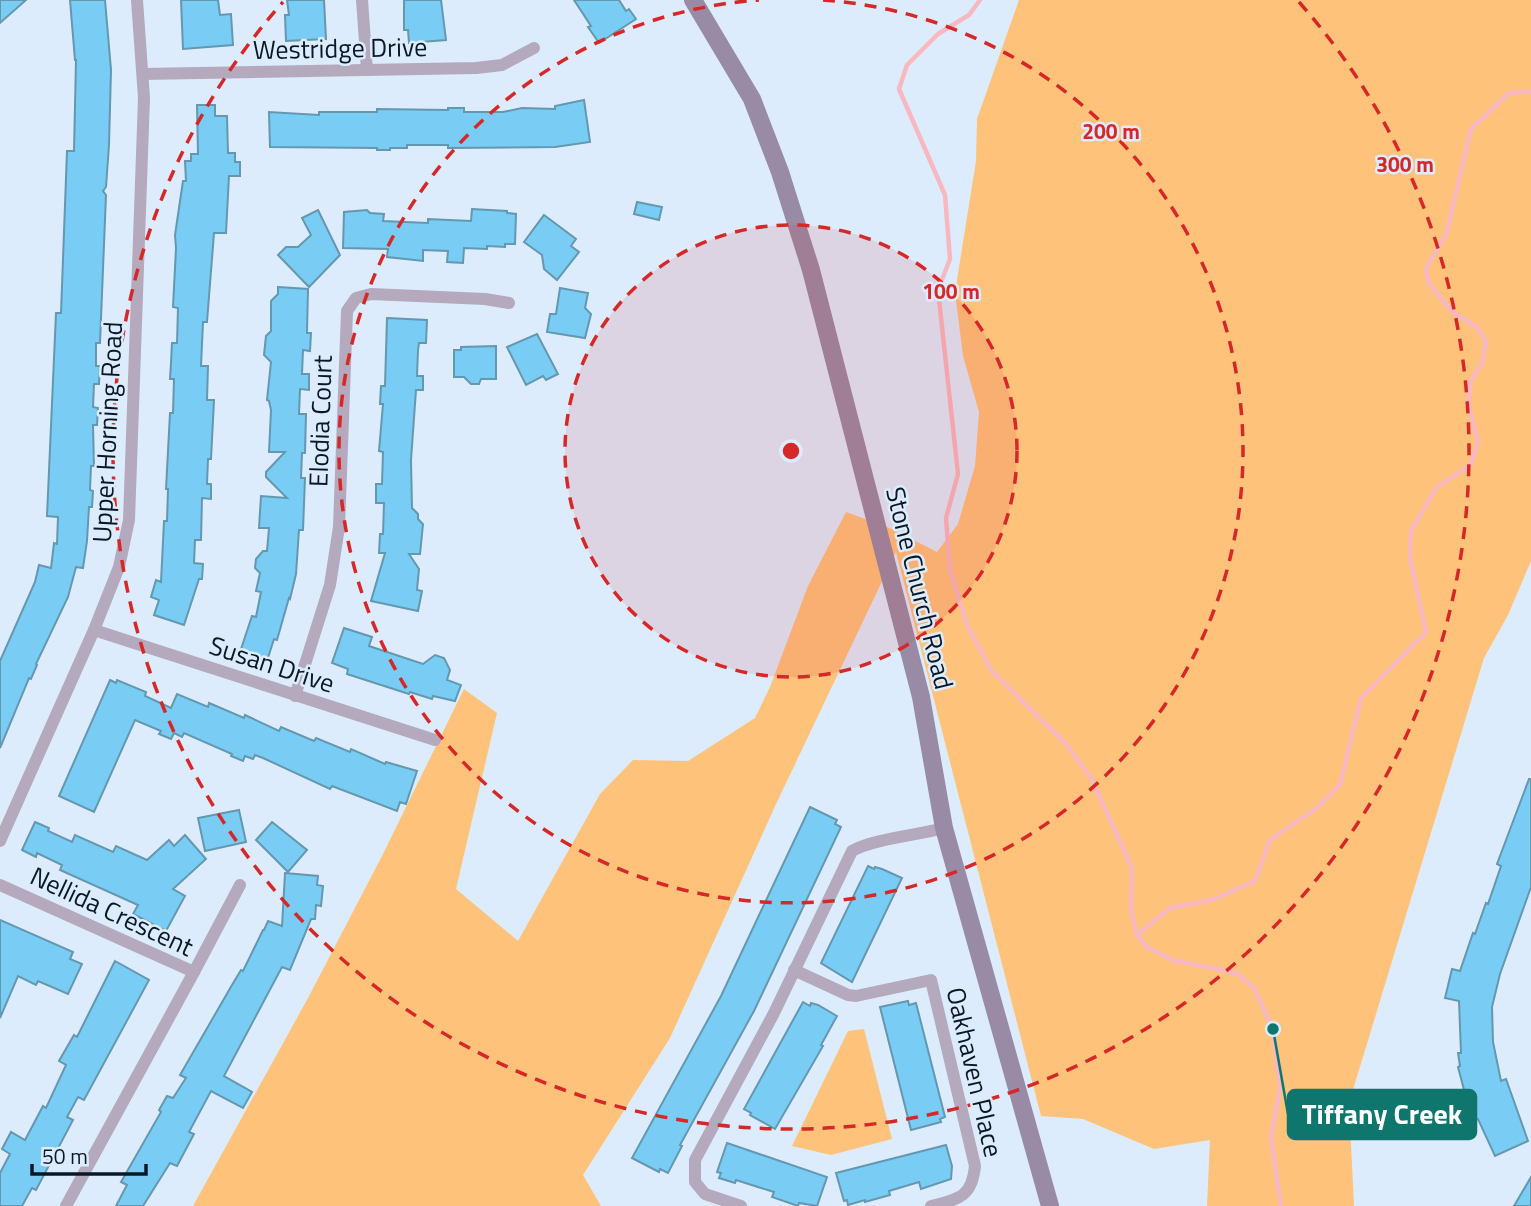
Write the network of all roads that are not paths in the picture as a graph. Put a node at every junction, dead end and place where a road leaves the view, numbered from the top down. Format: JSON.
{"nodes":[{"id":1,"x":137,"y":0,"type":"edge"},
{"id":2,"x":362,"y":0,"type":"edge"},
{"id":3,"x":693,"y":0,"type":"edge"},
{"id":4,"x":534,"y":48,"type":"dead end"},
{"id":5,"x":367,"y":71,"type":"junction"},
{"id":6,"x":143,"y":74,"type":"junction"},
{"id":7,"x":509,"y":303,"type":"dead end"},
{"id":8,"x":94,"y":631,"type":"junction"},
{"id":9,"x":295,"y":696,"type":"junction"},
{"id":10,"x":435,"y":740,"type":"dead end"},
{"id":11,"x":944,"y":828,"type":"junction"},
{"id":12,"x":0,"y":841,"type":"edge"},
{"id":13,"x":0,"y":885,"type":"edge"},
{"id":14,"x":240,"y":885,"type":"dead end"},
{"id":15,"x":794,"y":970,"type":"junction"},
{"id":16,"x":194,"y":972,"type":"junction"},
{"id":17,"x":66,"y":1206,"type":"edge"},
{"id":18,"x":741,"y":1206,"type":"edge"},
{"id":19,"x":931,"y":1206,"type":"edge"},
{"id":20,"x":1050,"y":1206,"type":"edge"}],
"edges":[{"from":1,"to":6,"type":"street","name":"Upper Horning Road"},
{"from":2,"to":5,"type":"street"},
{"from":3,"to":11,"type":"main road","name":"Stone Church Road"},
{"from":4,"to":5,"type":"street","name":"Westridge Drive"},
{"from":5,"to":6,"type":"street","name":"Westridge Drive"},
{"from":6,"to":8,"type":"street","name":"Upper Horning Road"},
{"from":7,"to":9,"type":"street","name":"Elodia Court"},
{"from":8,"to":9,"type":"street","name":"Susan Drive"},
{"from":8,"to":12,"type":"street","name":"Upper Horning Road"},
{"from":9,"to":10,"type":"street","name":"Susan Drive"},
{"from":11,"to":15,"type":"street"},
{"from":11,"to":20,"type":"main road","name":"Stone Church Road"},
{"from":13,"to":16,"type":"street","name":"Nellida Crescent"},
{"from":14,"to":16,"type":"street"},
{"from":15,"to":18,"type":"street"},
{"from":15,"to":19,"type":"street","name":"Oakhaven Place"},
{"from":16,"to":17,"type":"street","name":"Nellida Crescent"}]}
